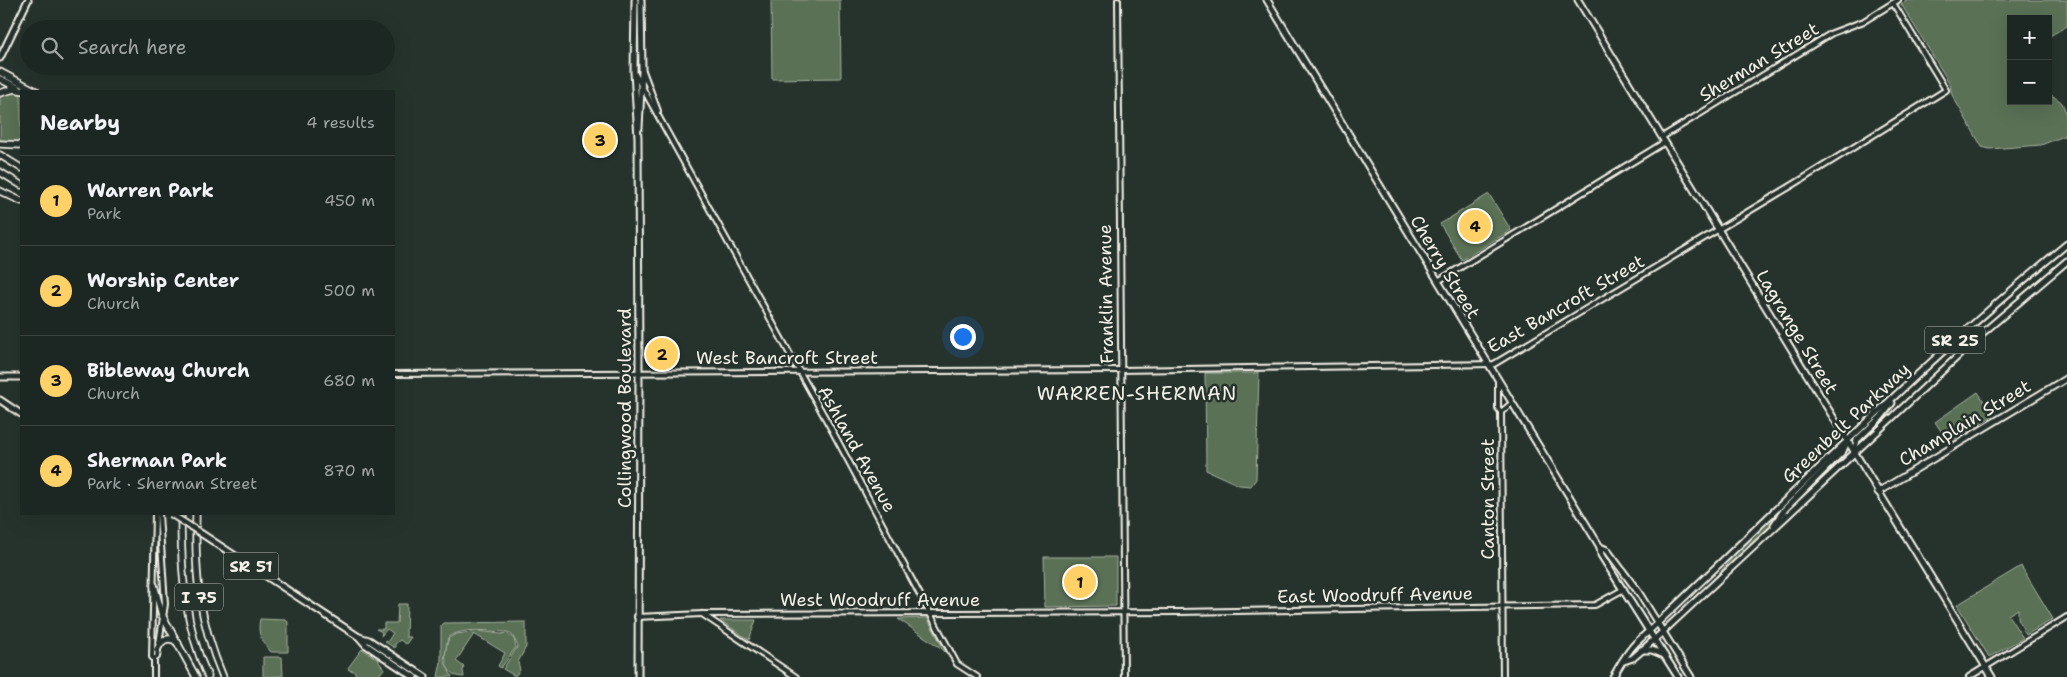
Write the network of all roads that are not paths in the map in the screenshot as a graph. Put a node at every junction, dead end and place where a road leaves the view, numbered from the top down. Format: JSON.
{"nodes":[{"id":1,"x":28,"y":0,"type":"edge"},
{"id":2,"x":635,"y":0,"type":"edge"},
{"id":3,"x":641,"y":0,"type":"edge"},
{"id":4,"x":1118,"y":0,"type":"edge"},
{"id":5,"x":1267,"y":0,"type":"edge"},
{"id":6,"x":1578,"y":0,"type":"edge"},
{"id":7,"x":1898,"y":0,"type":"edge"},
{"id":8,"x":1893,"y":3,"type":"junction"},
{"id":9,"x":635,"y":16,"type":"junction"},
{"id":10,"x":641,"y":19,"type":"junction"},
{"id":11,"x":0,"y":58,"type":"edge"},
{"id":12,"x":642,"y":70,"type":"junction"},
{"id":13,"x":0,"y":72,"type":"edge"},
{"id":14,"x":634,"y":72,"type":"junction"},
{"id":15,"x":0,"y":79,"type":"edge"},
{"id":16,"x":642,"y":89,"type":"junction"},
{"id":17,"x":20,"y":90,"type":"edge"},
{"id":18,"x":22,"y":90,"type":"edge"},
{"id":19,"x":34,"y":90,"type":"edge"},
{"id":20,"x":0,"y":93,"type":"edge"},
{"id":21,"x":660,"y":115,"type":"junction"},
{"id":22,"x":638,"y":138,"type":"junction"},
{"id":23,"x":1663,"y":140,"type":"junction"},
{"id":24,"x":0,"y":144,"type":"edge"},
{"id":25,"x":20,"y":146,"type":"edge"},
{"id":26,"x":0,"y":155,"type":"edge"},
{"id":27,"x":20,"y":167,"type":"edge"},
{"id":28,"x":0,"y":172,"type":"edge"},
{"id":29,"x":20,"y":184,"type":"edge"},
{"id":30,"x":0,"y":191,"type":"edge"},
{"id":31,"x":20,"y":201,"type":"edge"},
{"id":32,"x":1718,"y":229,"type":"junction"},
{"id":33,"x":2067,"y":244,"type":"edge"},
{"id":34,"x":2067,"y":261,"type":"edge"},
{"id":35,"x":1438,"y":281,"type":"junction"},
{"id":36,"x":1489,"y":365,"type":"junction"},
{"id":37,"x":1926,"y":367,"type":"junction"},
{"id":38,"x":1121,"y":370,"type":"junction"},
{"id":39,"x":799,"y":371,"type":"junction"},
{"id":40,"x":639,"y":372,"type":"junction"},
{"id":41,"x":395,"y":374,"type":"edge"},
{"id":42,"x":0,"y":377,"type":"edge"},
{"id":43,"x":9,"y":377,"type":"junction"},
{"id":44,"x":20,"y":377,"type":"edge"},
{"id":45,"x":2067,"y":378,"type":"edge"},
{"id":46,"x":0,"y":381,"type":"edge"},
{"id":47,"x":1498,"y":381,"type":"junction"},
{"id":48,"x":0,"y":400,"type":"edge"},
{"id":49,"x":1512,"y":403,"type":"junction"},
{"id":50,"x":1501,"y":412,"type":"junction"},
{"id":51,"x":20,"y":413,"type":"edge"},
{"id":52,"x":1847,"y":441,"type":"junction"},
{"id":53,"x":1854,"y":453,"type":"junction"},
{"id":54,"x":1878,"y":492,"type":"junction"},
{"id":55,"x":156,"y":515,"type":"edge"},
{"id":56,"x":156,"y":515,"type":"edge"},
{"id":57,"x":173,"y":515,"type":"edge"},
{"id":58,"x":181,"y":515,"type":"edge"},
{"id":59,"x":196,"y":515,"type":"edge"},
{"id":60,"x":1770,"y":532,"type":"junction"},
{"id":61,"x":1600,"y":547,"type":"junction"},
{"id":62,"x":154,"y":585,"type":"junction"},
{"id":63,"x":1624,"y":589,"type":"junction"},
{"id":64,"x":1502,"y":607,"type":"junction"},
{"id":65,"x":1123,"y":612,"type":"junction"},
{"id":66,"x":702,"y":614,"type":"junction"},
{"id":67,"x":931,"y":614,"type":"junction"},
{"id":68,"x":637,"y":616,"type":"junction"},
{"id":69,"x":164,"y":617,"type":"junction"},
{"id":70,"x":2067,"y":617,"type":"edge"},
{"id":71,"x":1657,"y":622,"type":"junction"},
{"id":72,"x":1650,"y":630,"type":"junction"},
{"id":73,"x":1663,"y":631,"type":"junction"},
{"id":74,"x":359,"y":637,"type":"junction"},
{"id":75,"x":1655,"y":638,"type":"junction"},
{"id":76,"x":180,"y":645,"type":"junction"},
{"id":77,"x":157,"y":650,"type":"junction"},
{"id":78,"x":1641,"y":650,"type":"junction"},
{"id":79,"x":1665,"y":655,"type":"junction"},
{"id":80,"x":154,"y":659,"type":"junction"},
{"id":81,"x":1624,"y":661,"type":"junction"},
{"id":82,"x":1986,"y":667,"type":"junction"},
{"id":83,"x":154,"y":677,"type":"edge"},
{"id":84,"x":196,"y":677,"type":"edge"},
{"id":85,"x":208,"y":677,"type":"edge"},
{"id":86,"x":223,"y":677,"type":"edge"},
{"id":87,"x":414,"y":677,"type":"edge"},
{"id":88,"x":425,"y":677,"type":"edge"},
{"id":89,"x":638,"y":677,"type":"edge"},
{"id":90,"x":796,"y":677,"type":"edge"},
{"id":91,"x":977,"y":677,"type":"edge"},
{"id":92,"x":1124,"y":677,"type":"edge"},
{"id":93,"x":1503,"y":677,"type":"edge"},
{"id":94,"x":1613,"y":677,"type":"edge"},
{"id":95,"x":1678,"y":677,"type":"edge"},
{"id":96,"x":1691,"y":677,"type":"edge"},
{"id":97,"x":1969,"y":677,"type":"edge"},
{"id":98,"x":1992,"y":677,"type":"edge"}],
"edges":[{"from":1,"to":11,"type":"main road"},
{"from":2,"to":9,"type":"main road","name":"Collingwood Boulevard"},
{"from":3,"to":10,"type":"main road","name":"Collingwood Boulevard"},
{"from":4,"to":38,"type":"street","name":"Franklin Avenue"},
{"from":5,"to":35,"type":"main road","name":"Cherry Street"},
{"from":6,"to":23,"type":"main road","name":"Lagrange Street"},
{"from":7,"to":8,"type":"street","name":"Sherman Street"},
{"from":8,"to":23,"type":"street","name":"Sherman Street"},
{"from":8,"to":32,"type":"street","name":"East Bancroft Street"},
{"from":9,"to":10,"type":"main road"},
{"from":9,"to":14,"type":"main road","name":"Collingwood Boulevard"},
{"from":10,"to":12,"type":"main road","name":"Collingwood Boulevard"},
{"from":12,"to":16,"type":"main road","name":"Collingwood Boulevard"},
{"from":12,"to":21,"type":"street","name":"Ashland Avenue"},
{"from":13,"to":19,"type":"highway"},
{"from":14,"to":16,"type":"street","name":"Ashland Avenue"},
{"from":14,"to":22,"type":"main road","name":"Collingwood Boulevard"},
{"from":15,"to":18,"type":"highway"},
{"from":16,"to":21,"type":"street","name":"Ashland Avenue"},
{"from":16,"to":22,"type":"main road","name":"Collingwood Boulevard"},
{"from":17,"to":20,"type":"highway"},
{"from":21,"to":39,"type":"street","name":"Ashland Avenue"},
{"from":22,"to":40,"type":"main road","name":"Collingwood Boulevard"},
{"from":23,"to":32,"type":"main road","name":"Lagrange Street"},
{"from":23,"to":35,"type":"street","name":"Sherman Street"},
{"from":24,"to":25,"type":"highway"},
{"from":26,"to":27,"type":"highway"},
{"from":28,"to":29,"type":"highway"},
{"from":30,"to":31,"type":"highway"},
{"from":32,"to":36,"type":"street","name":"East Bancroft Street"},
{"from":32,"to":52,"type":"main road","name":"Lagrange Street"},
{"from":33,"to":37,"type":"main road","name":"Greenbelt Parkway","number":"SR 25"},
{"from":34,"to":53,"type":"main road","name":"Greenbelt Parkway","number":"SR 25"},
{"from":35,"to":36,"type":"main road","name":"Cherry Street"},
{"from":36,"to":38,"type":"street","name":"East Bancroft Street"},
{"from":36,"to":47,"type":"main road","name":"Cherry Street"},
{"from":37,"to":52,"type":"main road","name":"Greenbelt Parkway","number":"SR 25"},
{"from":37,"to":53,"type":"main road"},
{"from":38,"to":39,"type":"street","name":"West Bancroft Street"},
{"from":38,"to":65,"type":"street","name":"Franklin Avenue"},
{"from":39,"to":40,"type":"street","name":"West Bancroft Street"},
{"from":39,"to":67,"type":"street","name":"Ashland Avenue"},
{"from":40,"to":41,"type":"street","name":"West Bancroft Street"},
{"from":40,"to":68,"type":"main road","name":"Collingwood Boulevard"},
{"from":42,"to":43,"type":"main road"},
{"from":43,"to":44,"type":"main road"},
{"from":43,"to":46,"type":"main road"},
{"from":45,"to":54,"type":"main road","name":"Champlain Street"},
{"from":47,"to":49,"type":"main road","name":"Cherry Street"},
{"from":47,"to":50,"type":"street","name":"Canton Street"},
{"from":48,"to":51,"type":"main road"},
{"from":49,"to":50,"type":"street"},
{"from":49,"to":61,"type":"main road","name":"Cherry Street"},
{"from":50,"to":64,"type":"street","name":"Canton Street"},
{"from":52,"to":53,"type":"main road","name":"Lagrange Street"},
{"from":52,"to":60,"type":"main road"},
{"from":52,"to":71,"type":"main road","name":"Greenbelt Parkway","number":"SR 25"},
{"from":53,"to":54,"type":"main road","name":"Lagrange Street"},
{"from":53,"to":60,"type":"main road","name":"Greenbelt Parkway","number":"SR 25"},
{"from":54,"to":82,"type":"main road","name":"Lagrange Street"},
{"from":55,"to":62,"type":"street"},
{"from":56,"to":69,"type":"street"},
{"from":57,"to":74,"type":"main road","number":"SR 51","bridge":true},
{"from":58,"to":85,"type":"highway","number":"I 75"},
{"from":59,"to":86,"type":"highway","number":"I 75"},
{"from":60,"to":73,"type":"main road","name":"Greenbelt Parkway","number":"SR 25"},
{"from":61,"to":63,"type":"main road","name":"Cherry Street"},
{"from":61,"to":71,"type":"main road","name":"Cherry Street"},
{"from":62,"to":69,"type":"highway"},
{"from":62,"to":80,"type":"street"},
{"from":63,"to":64,"type":"street","name":"East Woodruff Avenue"},
{"from":63,"to":72,"type":"main road","name":"Cherry Street"},
{"from":64,"to":65,"type":"street","name":"East Woodruff Avenue"},
{"from":64,"to":93,"type":"street","name":"Canton Street"},
{"from":65,"to":67,"type":"street","name":"West Woodruff Avenue"},
{"from":65,"to":92,"type":"street","name":"Franklin Avenue"},
{"from":66,"to":67,"type":"street","name":"West Woodruff Avenue"},
{"from":66,"to":68,"type":"street","name":"West Woodruff Avenue"},
{"from":66,"to":90,"type":"street"},
{"from":67,"to":91,"type":"street","name":"Ashland Avenue"},
{"from":68,"to":89,"type":"main road","name":"Collingwood Boulevard"},
{"from":69,"to":76,"type":"highway"},
{"from":69,"to":77,"type":"street"},
{"from":70,"to":82,"type":"street"},
{"from":71,"to":72,"type":"main road","name":"Greenbelt Parkway","number":"SR 25"},
{"from":71,"to":73,"type":"main road","name":"Cherry Street"},
{"from":72,"to":75,"type":"main road","name":"Cherry Street"},
{"from":72,"to":81,"type":"main road","number":"SR 25"},
{"from":73,"to":75,"type":"main road","name":"Greenbelt Parkway"},
{"from":73,"to":96,"type":"main road","name":"Cherry Street"},
{"from":74,"to":87,"type":"main road","number":"SR 51"},
{"from":74,"to":88,"type":"main road","number":"SR 51"},
{"from":75,"to":78,"type":"main road","name":"Greenbelt Parkway"},
{"from":75,"to":79,"type":"main road","name":"Cherry Street"},
{"from":76,"to":77,"type":"highway"},
{"from":76,"to":84,"type":"highway"},
{"from":77,"to":80,"type":"street"},
{"from":78,"to":79,"type":"main road"},
{"from":78,"to":81,"type":"main road","name":"Greenbelt Parkway"},
{"from":79,"to":95,"type":"main road","name":"Cherry Street"},
{"from":80,"to":83,"type":"street"},
{"from":81,"to":94,"type":"main road","number":"SR 25"},
{"from":82,"to":97,"type":"street"},
{"from":82,"to":98,"type":"main road","name":"Lagrange Street"}]}
